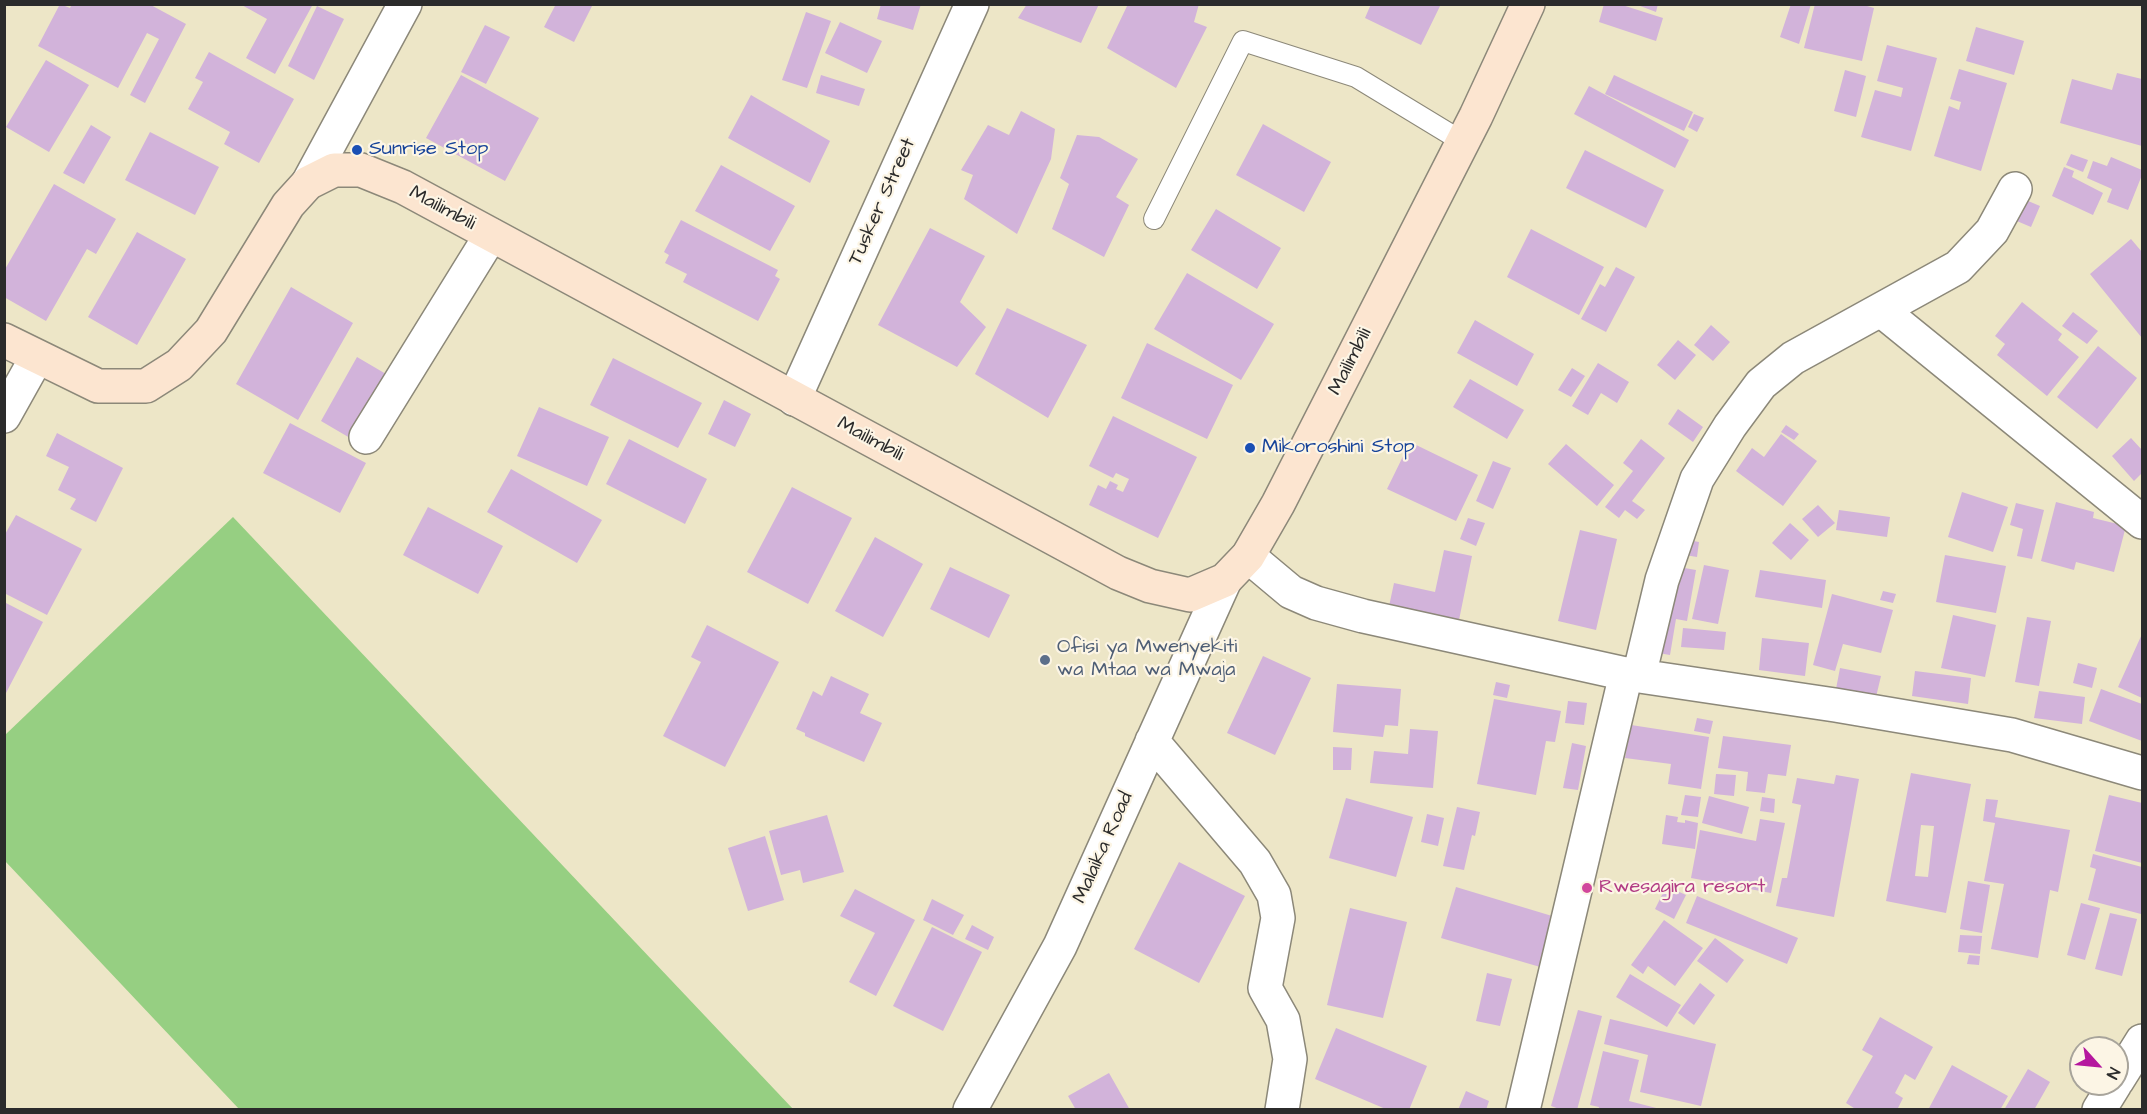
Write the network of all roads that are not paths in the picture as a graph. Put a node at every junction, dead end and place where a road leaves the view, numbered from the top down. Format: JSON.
{"nodes":[{"id":1,"x":405,"y":4,"type":"edge"},
{"id":2,"x":972,"y":4,"type":"edge"},
{"id":3,"x":1528,"y":4,"type":"edge"},
{"id":4,"x":1463,"y":142,"type":"junction"},
{"id":5,"x":308,"y":183,"type":"junction"},
{"id":6,"x":2015,"y":189,"type":"dead end"},
{"id":7,"x":1154,"y":219,"type":"dead end"},
{"id":8,"x":491,"y":235,"type":"junction"},
{"id":9,"x":1881,"y":310,"type":"junction"},
{"id":10,"x":4,"y":340,"type":"edge"},
{"id":11,"x":38,"y":357,"type":"junction"},
{"id":12,"x":794,"y":399,"type":"junction"},
{"id":13,"x":4,"y":416,"type":"edge"},
{"id":14,"x":366,"y":437,"type":"dead end"},
{"id":15,"x":2142,"y":522,"type":"edge"},
{"id":16,"x":1248,"y":556,"type":"junction"},
{"id":17,"x":1225,"y":580,"type":"junction"},
{"id":18,"x":1633,"y":675,"type":"junction"},
{"id":19,"x":1152,"y":741,"type":"junction"},
{"id":20,"x":2142,"y":773,"type":"edge"},
{"id":21,"x":2142,"y":1041,"type":"edge"},
{"id":22,"x":2129,"y":1062,"type":"edge"},
{"id":23,"x":2107,"y":1096,"type":"edge"},
{"id":24,"x":970,"y":1110,"type":"edge"},
{"id":25,"x":1282,"y":1110,"type":"edge"},
{"id":26,"x":1523,"y":1110,"type":"edge"},
{"id":27,"x":2098,"y":1110,"type":"edge"}],
"edges":[{"from":1,"to":5,"type":"street"},
{"from":2,"to":12,"type":"street","name":"Tusker Street"},
{"from":3,"to":4,"type":"street","name":"Mailimbili"},
{"from":4,"to":7,"type":"lane"},
{"from":4,"to":16,"type":"street","name":"Mailimbili"},
{"from":5,"to":8,"type":"street","name":"Mailimbili"},
{"from":5,"to":11,"type":"street","name":"Mailimbili"},
{"from":6,"to":9,"type":"street"},
{"from":8,"to":12,"type":"street","name":"Mailimbili"},
{"from":8,"to":14,"type":"street"},
{"from":9,"to":15,"type":"street"},
{"from":9,"to":18,"type":"street"},
{"from":10,"to":11,"type":"street","name":"Mailimbili"},
{"from":11,"to":13,"type":"street"},
{"from":12,"to":17,"type":"street","name":"Mailimbili"},
{"from":16,"to":17,"type":"street","name":"Mailimbili"},
{"from":16,"to":18,"type":"street"},
{"from":17,"to":19,"type":"street","name":"Malaika Road"},
{"from":18,"to":20,"type":"street"},
{"from":18,"to":26,"type":"street"},
{"from":19,"to":24,"type":"street","name":"Malaika Road"},
{"from":19,"to":25,"type":"street"},
{"from":21,"to":22,"type":"street"},
{"from":23,"to":27,"type":"street"}]}
